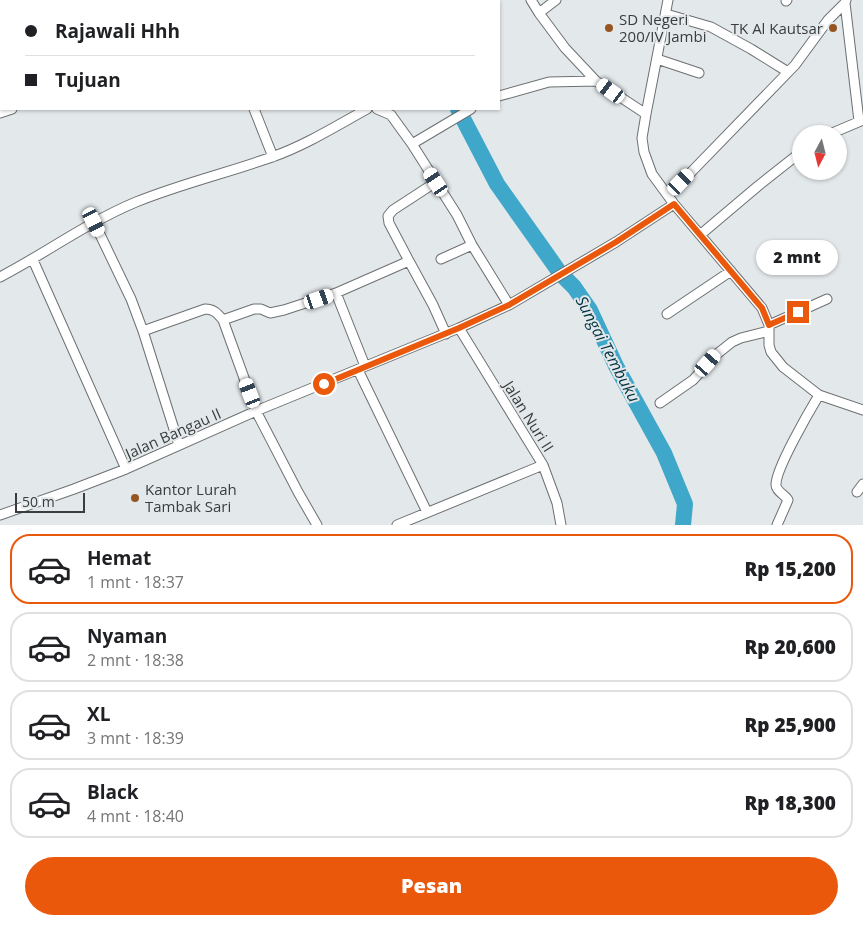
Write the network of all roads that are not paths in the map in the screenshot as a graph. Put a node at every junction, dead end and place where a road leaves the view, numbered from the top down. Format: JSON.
{"nodes":[{"id":1,"x":531,"y":0,"type":"edge"},
{"id":2,"x":556,"y":0,"type":"edge"},
{"id":3,"x":668,"y":0,"type":"edge"},
{"id":4,"x":845,"y":2,"type":"edge"},
{"id":5,"x":539,"y":13,"type":"junction"},
{"id":6,"x":666,"y":14,"type":"junction"},
{"id":7,"x":657,"y":59,"type":"junction"},
{"id":8,"x":788,"y":72,"type":"junction"},
{"id":9,"x":700,"y":73,"type":"dead end"},
{"id":10,"x":596,"y":81,"type":"junction"},
{"id":11,"x":500,"y":96,"type":"edge"},
{"id":12,"x":254,"y":110,"type":"edge"},
{"id":13,"x":365,"y":110,"type":"edge"},
{"id":14,"x":379,"y":110,"type":"edge"},
{"id":15,"x":464,"y":112,"type":"edge"},
{"id":16,"x":646,"y":114,"type":"junction"},
{"id":17,"x":861,"y":121,"type":"edge"},
{"id":18,"x":848,"y":126,"type":"edge"},
{"id":19,"x":412,"y":144,"type":"junction"},
{"id":20,"x":273,"y":157,"type":"junction"},
{"id":21,"x":792,"y":159,"type":"edge"},
{"id":22,"x":436,"y":182,"type":"junction"},
{"id":23,"x":668,"y":196,"type":"junction"},
{"id":24,"x":674,"y":204,"type":"junction"},
{"id":25,"x":94,"y":222,"type":"junction"},
{"id":26,"x":700,"y":235,"type":"junction"},
{"id":27,"x":472,"y":245,"type":"junction"},
{"id":28,"x":441,"y":259,"type":"dead end"},
{"id":29,"x":33,"y":260,"type":"junction"},
{"id":30,"x":409,"y":261,"type":"junction"},
{"id":31,"x":731,"y":272,"type":"junction"},
{"id":32,"x":0,"y":277,"type":"edge"},
{"id":33,"x":336,"y":293,"type":"junction"},
{"id":34,"x":827,"y":299,"type":"dead end"},
{"id":35,"x":509,"y":305,"type":"junction"},
{"id":36,"x":667,"y":314,"type":"dead end"},
{"id":37,"x":223,"y":320,"type":"junction"},
{"id":38,"x":459,"y":328,"type":"junction"},
{"id":39,"x":769,"y":328,"type":"junction"},
{"id":40,"x":143,"y":330,"type":"junction"},
{"id":41,"x":446,"y":334,"type":"junction"},
{"id":42,"x":361,"y":368,"type":"junction"},
{"id":43,"x":819,"y":395,"type":"junction"},
{"id":44,"x":660,"y":403,"type":"dead end"},
{"id":45,"x":863,"y":410,"type":"edge"},
{"id":46,"x":256,"y":411,"type":"junction"},
{"id":47,"x":179,"y":445,"type":"junction"},
{"id":48,"x":543,"y":465,"type":"junction"},
{"id":49,"x":126,"y":468,"type":"junction"},
{"id":50,"x":863,"y":484,"type":"edge"},
{"id":51,"x":857,"y":492,"type":"dead end"},
{"id":52,"x":426,"y":512,"type":"junction"},
{"id":53,"x":0,"y":515,"type":"edge"},
{"id":54,"x":317,"y":525,"type":"edge"},
{"id":55,"x":397,"y":525,"type":"edge"},
{"id":56,"x":561,"y":525,"type":"edge"},
{"id":57,"x":777,"y":525,"type":"edge"}],
"edges":[{"from":1,"to":5,"type":"street"},
{"from":2,"to":5,"type":"street"},
{"from":3,"to":6,"type":"street"},
{"from":4,"to":8,"type":"street"},
{"from":4,"to":17,"type":"street"},
{"from":5,"to":10,"type":"street"},
{"from":6,"to":7,"type":"street"},
{"from":6,"to":8,"type":"street"},
{"from":7,"to":9,"type":"street"},
{"from":7,"to":16,"type":"street"},
{"from":8,"to":23,"type":"street"},
{"from":10,"to":11,"type":"street"},
{"from":10,"to":16,"type":"street"},
{"from":12,"to":20,"type":"street"},
{"from":13,"to":20,"type":"street"},
{"from":14,"to":19,"type":"street"},
{"from":15,"to":19,"type":"street"},
{"from":16,"to":23,"type":"street"},
{"from":17,"to":18,"type":"street"},
{"from":19,"to":22,"type":"street"},
{"from":20,"to":25,"type":"street"},
{"from":21,"to":26,"type":"street"},
{"from":22,"to":27,"type":"street"},
{"from":22,"to":30,"type":"street"},
{"from":23,"to":24,"type":"street"},
{"from":24,"to":26,"type":"street"},
{"from":24,"to":35,"type":"street","name":"Jalan Bangau II"},
{"from":25,"to":29,"type":"street"},
{"from":25,"to":40,"type":"street"},
{"from":26,"to":31,"type":"street"},
{"from":27,"to":28,"type":"street"},
{"from":27,"to":35,"type":"street"},
{"from":29,"to":32,"type":"street"},
{"from":29,"to":49,"type":"street"},
{"from":30,"to":33,"type":"street"},
{"from":30,"to":41,"type":"street"},
{"from":31,"to":36,"type":"street"},
{"from":31,"to":39,"type":"street"},
{"from":33,"to":37,"type":"street"},
{"from":33,"to":42,"type":"street"},
{"from":34,"to":39,"type":"street"},
{"from":35,"to":38,"type":"street","name":"Jalan Bangau II"},
{"from":37,"to":40,"type":"street"},
{"from":37,"to":46,"type":"street"},
{"from":38,"to":41,"type":"street","name":"Jalan Bangau II"},
{"from":38,"to":48,"type":"street","name":"Jalan Nuri II"},
{"from":39,"to":43,"type":"street"},
{"from":39,"to":44,"type":"street"},
{"from":40,"to":47,"type":"street"},
{"from":41,"to":42,"type":"street","name":"Jalan Bangau II"},
{"from":42,"to":46,"type":"street","name":"Jalan Bangau II"},
{"from":42,"to":52,"type":"street"},
{"from":43,"to":45,"type":"street"},
{"from":43,"to":57,"type":"street"},
{"from":46,"to":47,"type":"street","name":"Jalan Bangau II"},
{"from":46,"to":54,"type":"street"},
{"from":47,"to":49,"type":"street","name":"Jalan Bangau II"},
{"from":48,"to":52,"type":"street"},
{"from":48,"to":56,"type":"street","name":"Jalan Nuri II"},
{"from":49,"to":53,"type":"street","name":"Jalan Bangau II"},
{"from":50,"to":51,"type":"street"},
{"from":52,"to":55,"type":"street"}]}
